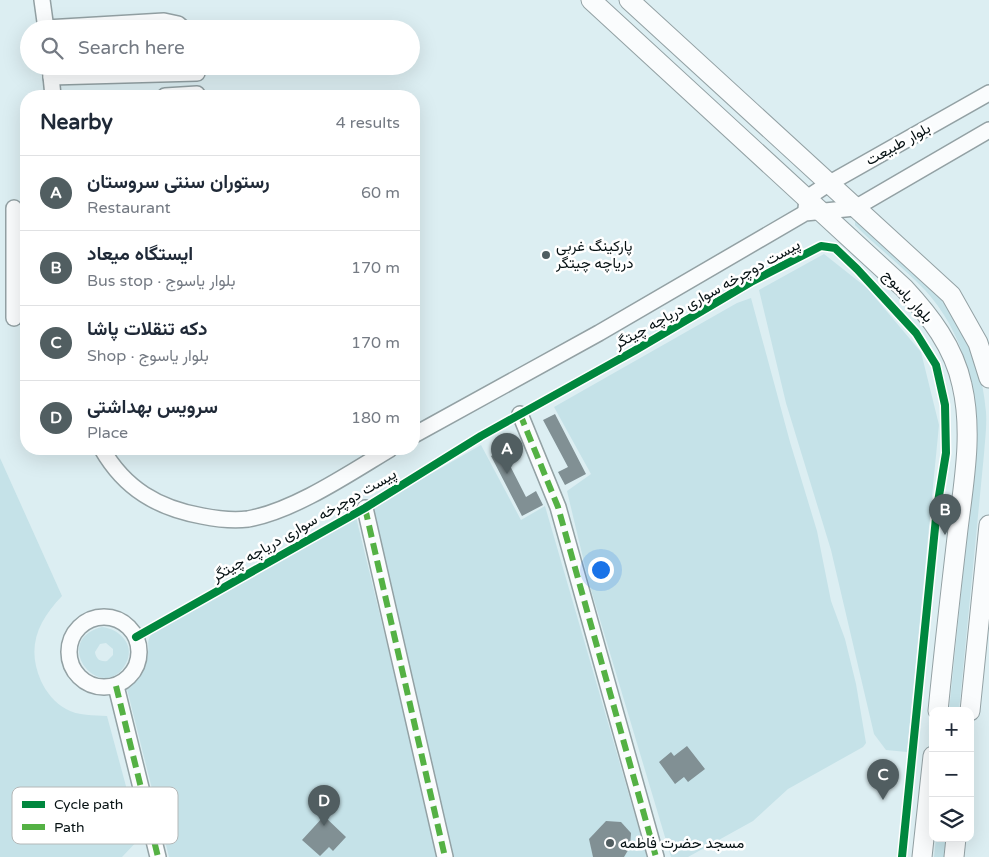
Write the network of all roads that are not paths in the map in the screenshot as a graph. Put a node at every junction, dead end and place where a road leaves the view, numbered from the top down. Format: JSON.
{"nodes":[{"id":1,"x":42,"y":0,"type":"edge"},
{"id":2,"x":591,"y":0,"type":"edge"},
{"id":3,"x":630,"y":0,"type":"edge"},
{"id":4,"x":49,"y":20,"type":"edge"},
{"id":5,"x":50,"y":75,"type":"edge"},
{"id":6,"x":196,"y":75,"type":"edge"},
{"id":7,"x":52,"y":90,"type":"edge"},
{"id":8,"x":197,"y":90,"type":"edge"},
{"id":9,"x":989,"y":92,"type":"edge"},
{"id":10,"x":989,"y":130,"type":"edge"},
{"id":11,"x":828,"y":184,"type":"junction"},
{"id":12,"x":806,"y":205,"type":"junction"},
{"id":13,"x":14,"y":208,"type":"dead end"},
{"id":14,"x":855,"y":208,"type":"junction"},
{"id":15,"x":824,"y":213,"type":"junction"},
{"id":16,"x":20,"y":254,"type":"edge"},
{"id":17,"x":20,"y":270,"type":"edge"},
{"id":18,"x":14,"y":318,"type":"dead end"},
{"id":19,"x":989,"y":378,"type":"edge"},
{"id":20,"x":520,"y":414,"type":"dead end"},
{"id":21,"x":420,"y":432,"type":"edge"},
{"id":22,"x":106,"y":455,"type":"edge"},
{"id":23,"x":380,"y":455,"type":"edge"},
{"id":24,"x":365,"y":508,"type":"dead end"},
{"id":25,"x":989,"y":525,"type":"edge"},
{"id":26,"x":116,"y":686,"type":"junction"},
{"id":27,"x":938,"y":707,"type":"edge"},
{"id":28,"x":970,"y":707,"type":"edge"},
{"id":29,"x":141,"y":787,"type":"edge"},
{"id":30,"x":929,"y":793,"type":"edge"},
{"id":31,"x":956,"y":842,"type":"edge"},
{"id":32,"x":155,"y":844,"type":"edge"},
{"id":33,"x":158,"y":857,"type":"edge"},
{"id":34,"x":445,"y":857,"type":"edge"},
{"id":35,"x":656,"y":857,"type":"edge"},
{"id":36,"x":922,"y":857,"type":"edge"},
{"id":37,"x":954,"y":857,"type":"edge"}],
"edges":[{"from":1,"to":4,"type":"street"},
{"from":2,"to":12,"type":"main road","name":"بلوار یاسوج"},
{"from":3,"to":11,"type":"main road","name":"بلوار یاسوج"},
{"from":5,"to":7,"type":"street"},
{"from":6,"to":8,"type":"street"},
{"from":9,"to":11,"type":"street","name":"بلوار طبیعت"},
{"from":10,"to":14,"type":"street"},
{"from":11,"to":12,"type":"street","name":"بلوار طبیعت"},
{"from":11,"to":14,"type":"main road","name":"بلوار یاسوج"},
{"from":12,"to":15,"type":"main road","name":"بلوار یاسوج"},
{"from":12,"to":21,"type":"street","name":"بلوار طبیعت"},
{"from":13,"to":16,"type":"street"},
{"from":14,"to":15,"type":"street"},
{"from":14,"to":19,"type":"main road","name":"بلوار یاسوج"},
{"from":15,"to":27,"type":"main road","name":"بلوار یاسوج"},
{"from":17,"to":18,"type":"street"},
{"from":20,"to":35,"type":"street"},
{"from":22,"to":23,"type":"street"},
{"from":24,"to":34,"type":"street"},
{"from":25,"to":28,"type":"main road"},
{"from":26,"to":26,"type":"street"},
{"from":26,"to":29,"type":"street"},
{"from":30,"to":36,"type":"main road"},
{"from":31,"to":37,"type":"main road"},
{"from":32,"to":33,"type":"street"}]}
